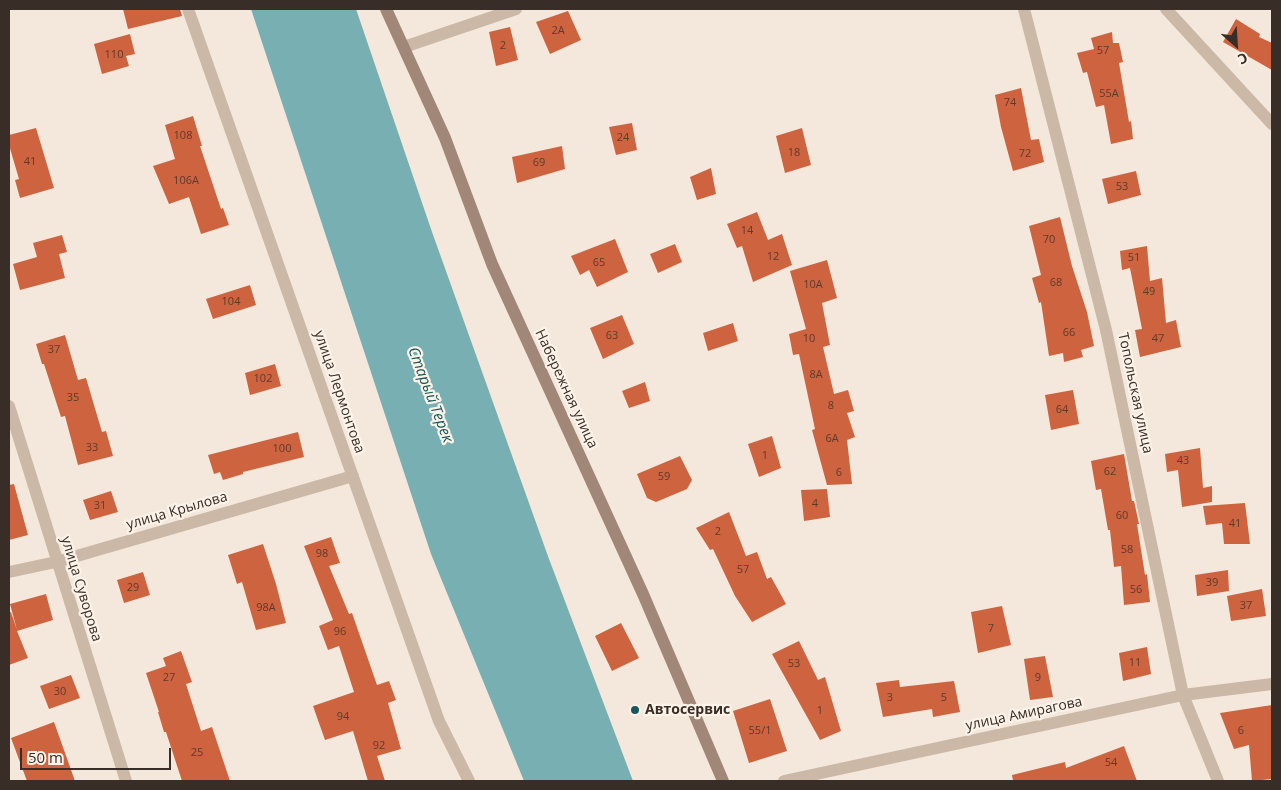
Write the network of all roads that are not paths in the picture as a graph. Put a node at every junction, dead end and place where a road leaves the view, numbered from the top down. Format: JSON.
{"nodes":[{"id":1,"x":188,"y":9,"type":"edge"},
{"id":2,"x":386,"y":9,"type":"edge"},
{"id":3,"x":516,"y":9,"type":"edge"},
{"id":4,"x":1024,"y":9,"type":"edge"},
{"id":5,"x":1166,"y":9,"type":"edge"},
{"id":6,"x":404,"y":47,"type":"junction"},
{"id":7,"x":1272,"y":124,"type":"edge"},
{"id":8,"x":9,"y":406,"type":"edge"},
{"id":9,"x":353,"y":476,"type":"junction"},
{"id":10,"x":56,"y":562,"type":"junction"},
{"id":11,"x":9,"y":572,"type":"edge"},
{"id":12,"x":1272,"y":684,"type":"edge"},
{"id":13,"x":1183,"y":695,"type":"junction"},
{"id":14,"x":126,"y":781,"type":"edge"},
{"id":15,"x":469,"y":781,"type":"edge"},
{"id":16,"x":723,"y":781,"type":"edge"},
{"id":17,"x":784,"y":781,"type":"edge"},
{"id":18,"x":1218,"y":781,"type":"edge"}],
"edges":[{"from":1,"to":9,"type":"street","name":"улица Лермонтова"},
{"from":2,"to":6,"type":"main road","name":"Набережная улица"},
{"from":3,"to":6,"type":"street"},
{"from":4,"to":13,"type":"street","name":"Топольская улица"},
{"from":5,"to":7,"type":"street"},
{"from":6,"to":16,"type":"main road","name":"Набережная улица"},
{"from":8,"to":10,"type":"street","name":"улица Суворова"},
{"from":9,"to":10,"type":"street","name":"улица Крылова"},
{"from":9,"to":15,"type":"street","name":"улица Лермонтова"},
{"from":10,"to":11,"type":"street","name":"улица Крылова"},
{"from":10,"to":14,"type":"street","name":"улица Суворова"},
{"from":12,"to":13,"type":"street","name":"улица Амирагова"},
{"from":13,"to":17,"type":"street","name":"улица Амирагова"},
{"from":13,"to":18,"type":"street","name":"Топольская улица"}]}
